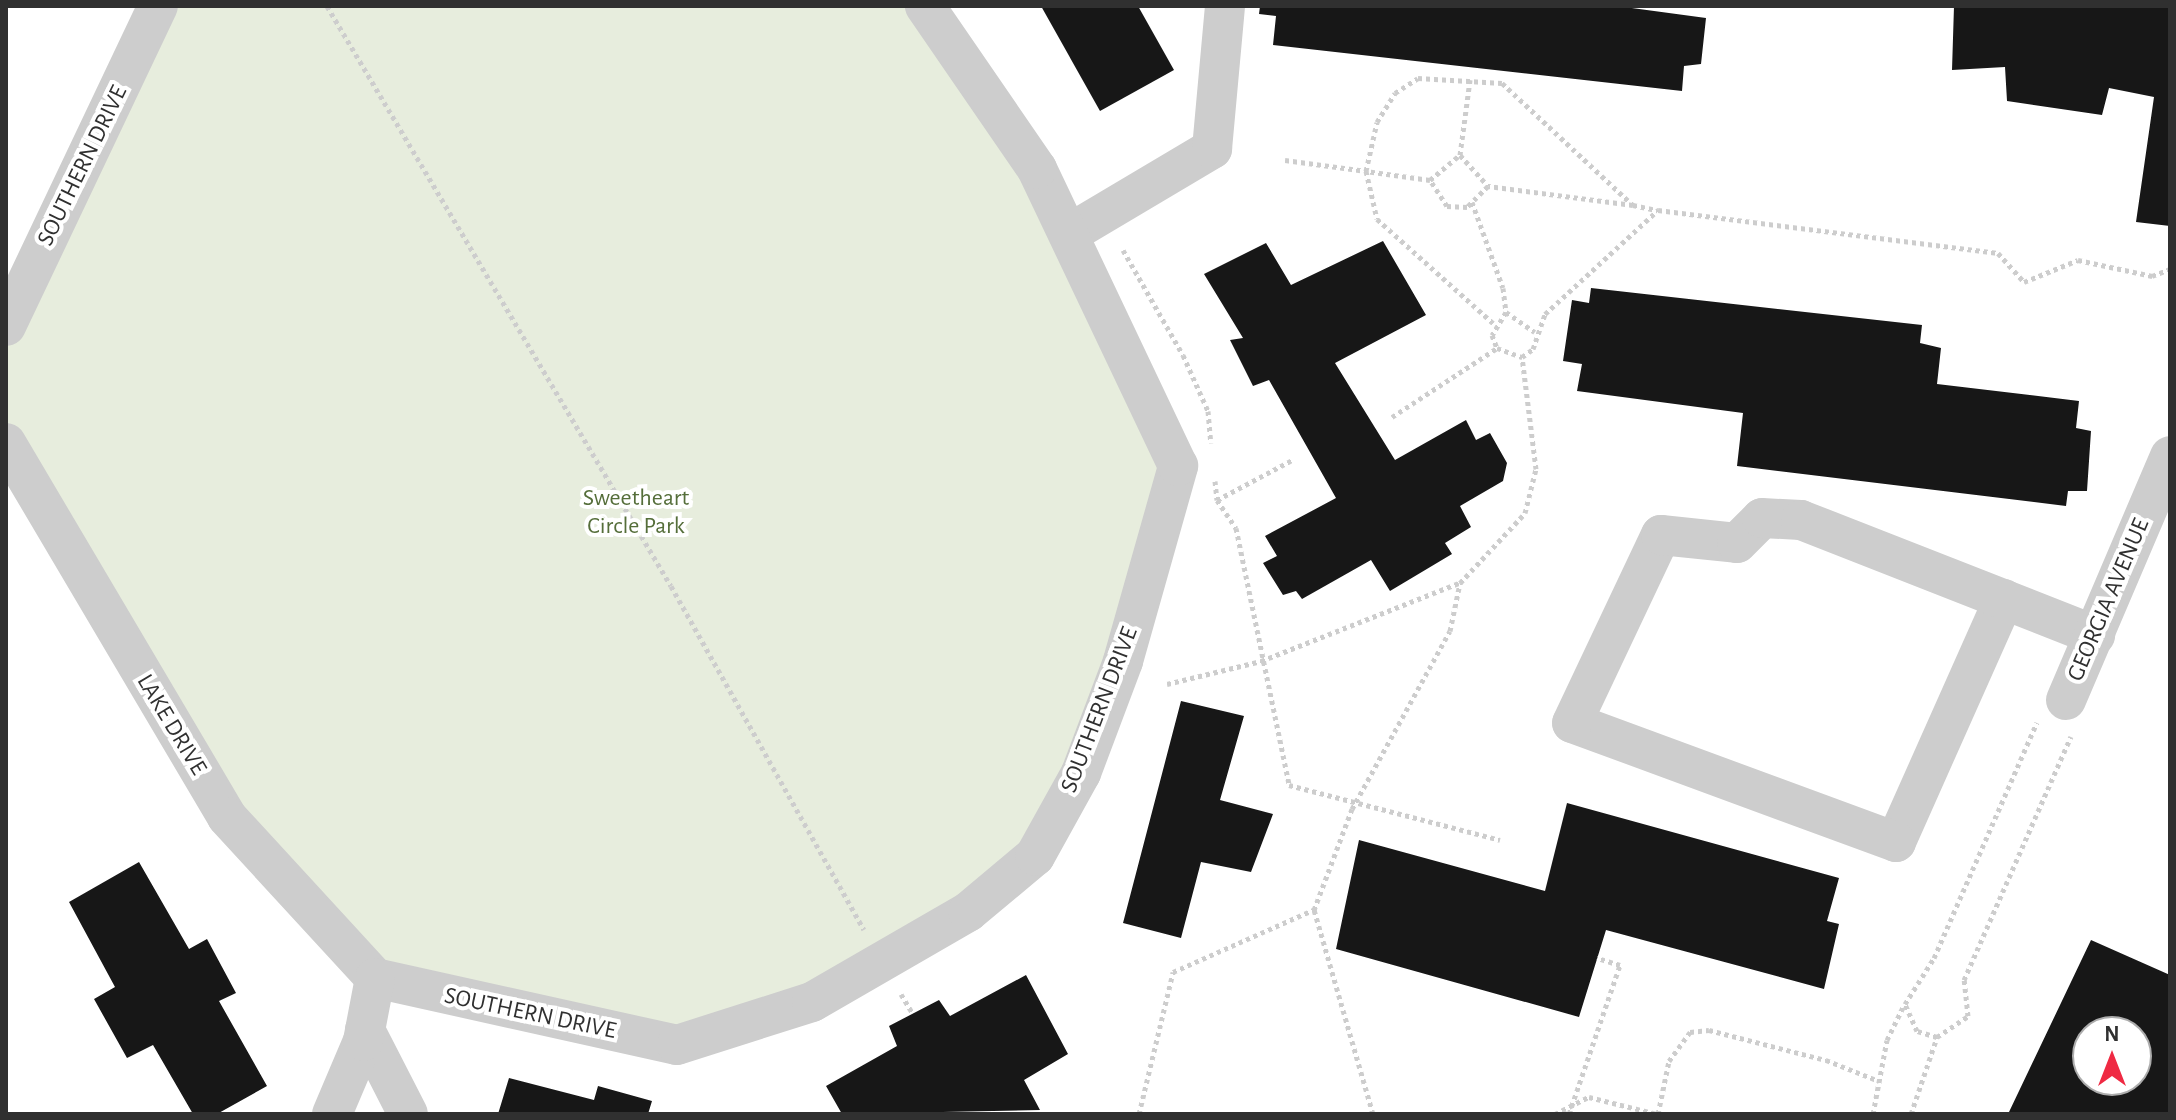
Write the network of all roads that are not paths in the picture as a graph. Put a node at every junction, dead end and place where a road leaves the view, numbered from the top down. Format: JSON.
{"nodes":[{"id":1,"x":158,"y":6,"type":"edge"},
{"id":2,"x":925,"y":6,"type":"edge"},
{"id":3,"x":1225,"y":6,"type":"edge"},
{"id":4,"x":1072,"y":232,"type":"junction"},
{"id":5,"x":6,"y":326,"type":"edge"},
{"id":6,"x":6,"y":443,"type":"edge"},
{"id":7,"x":2170,"y":456,"type":"edge"},
{"id":8,"x":2004,"y":599,"type":"junction"},
{"id":9,"x":2095,"y":635,"type":"junction"},
{"id":10,"x":2066,"y":700,"type":"road end"},
{"id":11,"x":375,"y":978,"type":"junction"},
{"id":12,"x":365,"y":1030,"type":"junction"},
{"id":13,"x":332,"y":1114,"type":"edge"},
{"id":14,"x":408,"y":1114,"type":"edge"}],
"edges":[{"from":1,"to":5,"type":"street","name":"SOUTHERN DRIVE"},
{"from":2,"to":4,"type":"street","name":"SOUTHERN DRIVE"},
{"from":3,"to":4,"type":"street"},
{"from":4,"to":11,"type":"street","name":"SOUTHERN DRIVE"},
{"from":6,"to":11,"type":"street","name":"LAKE DRIVE"},
{"from":7,"to":9,"type":"street","name":"GEORGIA AVENUE"},
{"from":8,"to":8,"type":"street"},
{"from":8,"to":9,"type":"street"},
{"from":9,"to":10,"type":"street","name":"GEORGIA AVENUE"},
{"from":11,"to":12,"type":"street"},
{"from":12,"to":13,"type":"street"},
{"from":12,"to":14,"type":"street"}]}
